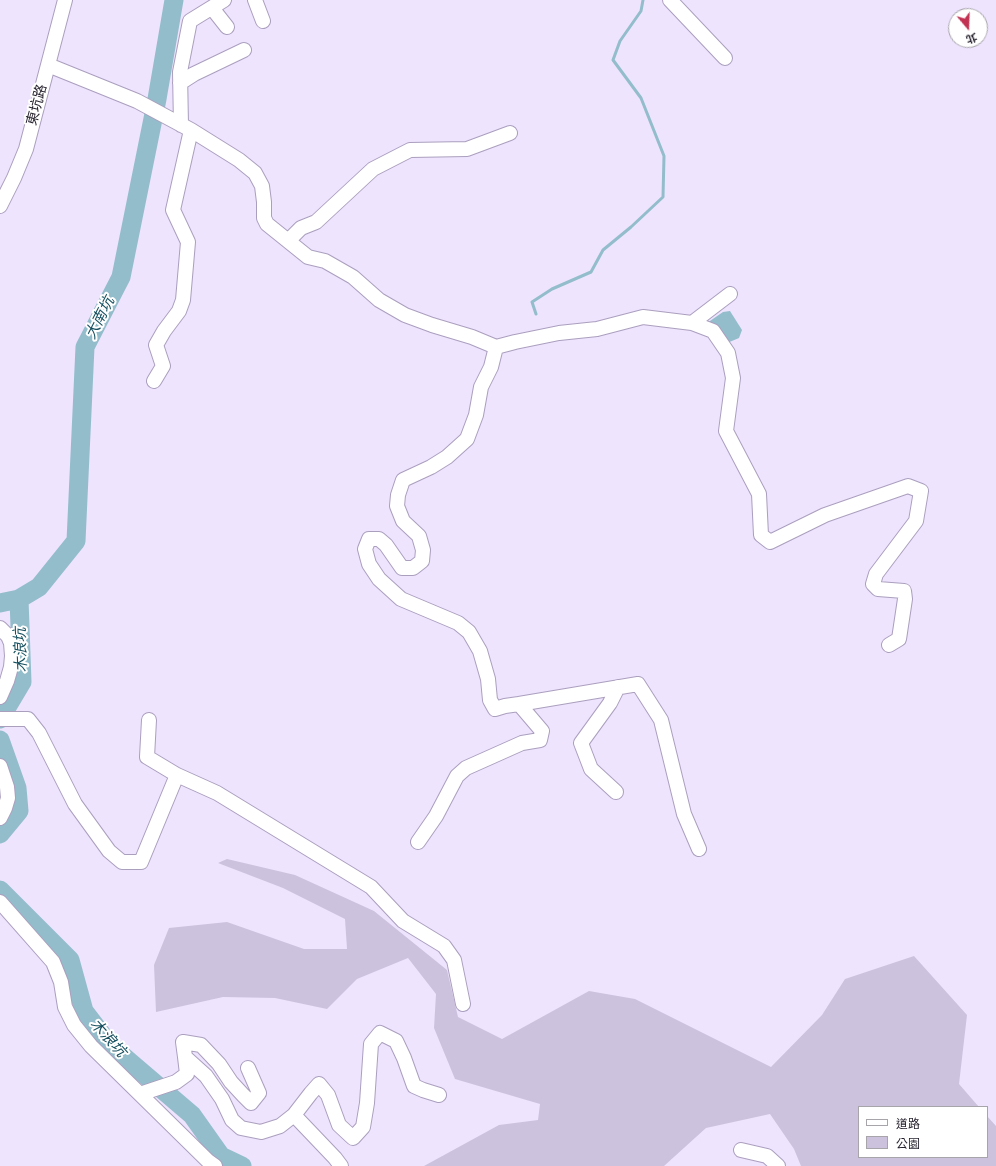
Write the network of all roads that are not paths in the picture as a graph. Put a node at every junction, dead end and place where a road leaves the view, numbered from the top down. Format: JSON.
{"nodes":[{"id":1,"x":65,"y":0,"type":"edge"},
{"id":2,"x":255,"y":0,"type":"edge"},
{"id":3,"x":670,"y":0,"type":"edge"},
{"id":4,"x":218,"y":4,"type":"edge"},
{"id":5,"x":263,"y":21,"type":"dead end"},
{"id":6,"x":227,"y":27,"type":"dead end"},
{"id":7,"x":244,"y":50,"type":"dead end"},
{"id":8,"x":725,"y":58,"type":"dead end"},
{"id":9,"x":48,"y":65,"type":"junction"},
{"id":10,"x":180,"y":83,"type":"junction"},
{"id":11,"x":186,"y":127,"type":"junction"},
{"id":12,"x":510,"y":133,"type":"dead end"},
{"id":13,"x":0,"y":206,"type":"edge"},
{"id":14,"x":288,"y":241,"type":"junction"},
{"id":15,"x":730,"y":294,"type":"dead end"},
{"id":16,"x":692,"y":323,"type":"junction"},
{"id":17,"x":496,"y":347,"type":"junction"},
{"id":18,"x":154,"y":381,"type":"dead end"},
{"id":19,"x":0,"y":628,"type":"edge"},
{"id":20,"x":889,"y":645,"type":"dead end"},
{"id":21,"x":618,"y":687,"type":"junction"},
{"id":22,"x":0,"y":697,"type":"edge"},
{"id":23,"x":519,"y":704,"type":"junction"},
{"id":24,"x":0,"y":719,"type":"edge"},
{"id":25,"x":149,"y":720,"type":"dead end"},
{"id":26,"x":0,"y":766,"type":"edge"},
{"id":27,"x":177,"y":775,"type":"junction"},
{"id":28,"x":616,"y":792,"type":"dead end"},
{"id":29,"x":0,"y":818,"type":"edge"},
{"id":30,"x":418,"y":842,"type":"dead end"},
{"id":31,"x":699,"y":849,"type":"dead end"},
{"id":32,"x":0,"y":902,"type":"edge"},
{"id":33,"x":463,"y":1004,"type":"dead end"},
{"id":34,"x":185,"y":1057,"type":"junction"},
{"id":35,"x":248,"y":1068,"type":"dead end"},
{"id":36,"x":141,"y":1094,"type":"junction"},
{"id":37,"x":439,"y":1095,"type":"dead end"},
{"id":38,"x":294,"y":1115,"type":"junction"},
{"id":39,"x":741,"y":1150,"type":"dead end"},
{"id":40,"x":215,"y":1166,"type":"edge"},
{"id":41,"x":341,"y":1166,"type":"edge"},
{"id":42,"x":778,"y":1166,"type":"edge"}],
"edges":[{"from":1,"to":9,"type":"street","name":"東坑路"},
{"from":2,"to":5,"type":"street"},
{"from":3,"to":8,"type":"street"},
{"from":4,"to":6,"type":"street"},
{"from":4,"to":10,"type":"street"},
{"from":7,"to":10,"type":"street"},
{"from":9,"to":11,"type":"street"},
{"from":9,"to":13,"type":"street","name":"東坑路"},
{"from":10,"to":11,"type":"street"},
{"from":11,"to":14,"type":"street"},
{"from":11,"to":18,"type":"street"},
{"from":12,"to":14,"type":"street"},
{"from":14,"to":17,"type":"street"},
{"from":15,"to":16,"type":"street"},
{"from":16,"to":17,"type":"street"},
{"from":16,"to":20,"type":"street"},
{"from":17,"to":23,"type":"street"},
{"from":19,"to":22,"type":"street"},
{"from":21,"to":23,"type":"street"},
{"from":21,"to":28,"type":"street"},
{"from":21,"to":31,"type":"street"},
{"from":23,"to":30,"type":"street"},
{"from":24,"to":27,"type":"street"},
{"from":25,"to":27,"type":"street"},
{"from":26,"to":29,"type":"street"},
{"from":27,"to":33,"type":"street"},
{"from":32,"to":36,"type":"street"},
{"from":34,"to":35,"type":"street"},
{"from":34,"to":36,"type":"street"},
{"from":34,"to":38,"type":"street"},
{"from":36,"to":40,"type":"street"},
{"from":37,"to":38,"type":"street"},
{"from":38,"to":41,"type":"street"},
{"from":39,"to":42,"type":"street"}]}
